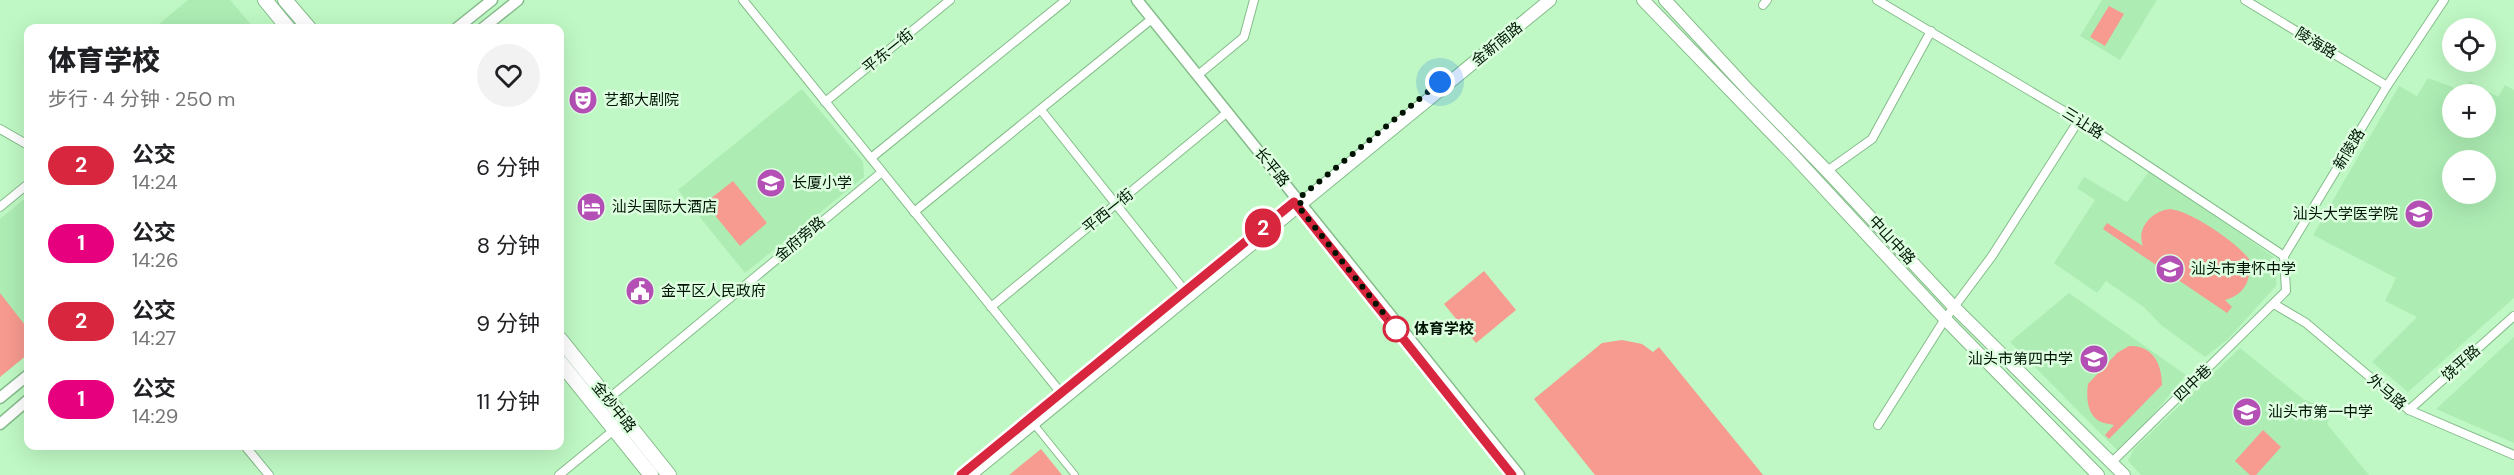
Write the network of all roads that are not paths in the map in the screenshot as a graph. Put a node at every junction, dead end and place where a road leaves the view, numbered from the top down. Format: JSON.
{"nodes":[{"id":1,"x":265,"y":0,"type":"edge"},
{"id":2,"x":285,"y":0,"type":"edge"},
{"id":3,"x":492,"y":0,"type":"edge"},
{"id":4,"x":518,"y":0,"type":"edge"},
{"id":5,"x":743,"y":0,"type":"edge"},
{"id":6,"x":950,"y":0,"type":"edge"},
{"id":7,"x":1066,"y":0,"type":"edge"},
{"id":8,"x":1130,"y":0,"type":"edge"},
{"id":9,"x":1137,"y":0,"type":"edge"},
{"id":10,"x":1254,"y":0,"type":"edge"},
{"id":11,"x":1540,"y":0,"type":"edge"},
{"id":12,"x":1550,"y":0,"type":"edge"},
{"id":13,"x":1665,"y":0,"type":"edge"},
{"id":14,"x":1877,"y":0,"type":"edge"},
{"id":15,"x":2245,"y":0,"type":"edge"},
{"id":16,"x":2444,"y":0,"type":"edge"},
{"id":17,"x":1644,"y":2,"type":"edge"},
{"id":18,"x":1148,"y":22,"type":"junction"},
{"id":19,"x":285,"y":24,"type":"edge"},
{"id":20,"x":306,"y":24,"type":"edge"},
{"id":21,"x":462,"y":24,"type":"edge"},
{"id":22,"x":488,"y":24,"type":"edge"},
{"id":23,"x":1931,"y":31,"type":"junction"},
{"id":24,"x":1198,"y":75,"type":"junction"},
{"id":25,"x":2387,"y":86,"type":"junction"},
{"id":26,"x":825,"y":102,"type":"junction"},
{"id":27,"x":1041,"y":110,"type":"junction"},
{"id":28,"x":1224,"y":115,"type":"junction"},
{"id":29,"x":2079,"y":120,"type":"junction"},
{"id":30,"x":0,"y":129,"type":"edge"},
{"id":31,"x":24,"y":143,"type":"edge"},
{"id":32,"x":871,"y":158,"type":"junction"},
{"id":33,"x":1827,"y":171,"type":"junction"},
{"id":34,"x":882,"y":172,"type":"junction"},
{"id":35,"x":24,"y":187,"type":"edge"},
{"id":36,"x":1298,"y":203,"type":"junction"},
{"id":37,"x":1116,"y":205,"type":"junction"},
{"id":38,"x":0,"y":207,"type":"edge"},
{"id":39,"x":914,"y":212,"type":"junction"},
{"id":40,"x":2284,"y":256,"type":"junction"},
{"id":41,"x":1185,"y":291,"type":"junction"},
{"id":42,"x":2274,"y":304,"type":"junction"},
{"id":43,"x":991,"y":307,"type":"junction"},
{"id":44,"x":1954,"y":307,"type":"junction"},
{"id":45,"x":2514,"y":316,"type":"edge"},
{"id":46,"x":1945,"y":319,"type":"junction"},
{"id":47,"x":564,"y":344,"type":"edge"},
{"id":48,"x":564,"y":367,"type":"edge"},
{"id":49,"x":24,"y":378,"type":"edge"},
{"id":50,"x":1061,"y":393,"type":"junction"},
{"id":51,"x":0,"y":398,"type":"edge"},
{"id":52,"x":608,"y":399,"type":"junction"},
{"id":53,"x":24,"y":403,"type":"edge"},
{"id":54,"x":2409,"y":410,"type":"junction"},
{"id":55,"x":1033,"y":423,"type":"junction"},
{"id":56,"x":0,"y":424,"type":"edge"},
{"id":57,"x":1878,"y":425,"type":"dead end"},
{"id":58,"x":614,"y":430,"type":"junction"},
{"id":59,"x":248,"y":450,"type":"edge"},
{"id":60,"x":2514,"y":455,"type":"edge"},
{"id":61,"x":2112,"y":462,"type":"junction"},
{"id":62,"x":269,"y":475,"type":"edge"},
{"id":63,"x":559,"y":475,"type":"edge"},
{"id":64,"x":651,"y":475,"type":"edge"},
{"id":65,"x":669,"y":475,"type":"edge"},
{"id":66,"x":961,"y":475,"type":"edge"},
{"id":67,"x":970,"y":475,"type":"edge"},
{"id":68,"x":1075,"y":475,"type":"edge"},
{"id":69,"x":1512,"y":475,"type":"edge"},
{"id":70,"x":1519,"y":475,"type":"edge"},
{"id":71,"x":2098,"y":475,"type":"edge"},
{"id":72,"x":2124,"y":475,"type":"edge"}],
"edges":[{"from":1,"to":19,"type":"main road"},
{"from":2,"to":20,"type":"main road"},
{"from":3,"to":21,"type":"street"},
{"from":4,"to":22,"type":"street"},
{"from":5,"to":26,"type":"street"},
{"from":6,"to":26,"type":"street","name":"平东一街"},
{"from":7,"to":32,"type":"street"},
{"from":8,"to":18,"type":"street","name":"长平路"},
{"from":9,"to":24,"type":"street","name":"长平路"},
{"from":10,"to":24,"type":"street"},
{"from":11,"to":36,"type":"main road","name":"金新南路"},
{"from":12,"to":36,"type":"main road","name":"金新南路"},
{"from":13,"to":33,"type":"main road","name":"中山中路"},
{"from":14,"to":23,"type":"street","name":"三让路"},
{"from":15,"to":25,"type":"street","name":"陵海路"},
{"from":16,"to":25,"type":"street","name":"新陵路"},
{"from":17,"to":46,"type":"main road","name":"中山中路"},
{"from":18,"to":27,"type":"street"},
{"from":18,"to":28,"type":"street","name":"长平路"},
{"from":23,"to":29,"type":"street","name":"三让路"},
{"from":23,"to":33,"type":"street"},
{"from":24,"to":36,"type":"street","name":"长平路"},
{"from":25,"to":40,"type":"street","name":"新陵路"},
{"from":26,"to":32,"type":"street"},
{"from":27,"to":37,"type":"street"},
{"from":27,"to":39,"type":"street"},
{"from":28,"to":36,"type":"street","name":"长平路"},
{"from":28,"to":37,"type":"street","name":"平西一街"},
{"from":29,"to":40,"type":"street","name":"三让路"},
{"from":29,"to":44,"type":"street"},
{"from":30,"to":31,"type":"street"},
{"from":32,"to":34,"type":"street"},
{"from":33,"to":44,"type":"main road","name":"中山中路"},
{"from":34,"to":39,"type":"street"},
{"from":34,"to":52,"type":"street","name":"金府旁路"},
{"from":35,"to":38,"type":"street"},
{"from":36,"to":41,"type":"main road","name":"金新南路"},
{"from":36,"to":55,"type":"main road","name":"金新南路"},
{"from":36,"to":69,"type":"street","name":"长平路"},
{"from":36,"to":70,"type":"street","name":"长平路"},
{"from":37,"to":41,"type":"street"},
{"from":37,"to":43,"type":"street","name":"平西一街"},
{"from":39,"to":43,"type":"street"},
{"from":40,"to":42,"type":"street"},
{"from":41,"to":50,"type":"main road","name":"金新南路"},
{"from":42,"to":54,"type":"street","name":"外马路"},
{"from":42,"to":61,"type":"street","name":"四中巷"},
{"from":43,"to":50,"type":"street"},
{"from":44,"to":46,"type":"street"},
{"from":44,"to":61,"type":"main road","name":"中山中路"},
{"from":45,"to":54,"type":"street","name":"饶平路"},
{"from":46,"to":57,"type":"street"},
{"from":46,"to":71,"type":"main road","name":"中山中路"},
{"from":47,"to":52,"type":"main road","name":"金砂中路"},
{"from":48,"to":58,"type":"main road","name":"金砂中路"},
{"from":49,"to":51,"type":"street"},
{"from":50,"to":66,"type":"main road","name":"金新南路"},
{"from":52,"to":65,"type":"main road","name":"金砂中路"},
{"from":53,"to":56,"type":"street"},
{"from":54,"to":60,"type":"street","name":"外马路"},
{"from":55,"to":67,"type":"main road","name":"金新南路"},
{"from":55,"to":68,"type":"street"},
{"from":58,"to":63,"type":"street"},
{"from":58,"to":64,"type":"main road","name":"金砂中路"},
{"from":59,"to":62,"type":"street"},
{"from":61,"to":72,"type":"main road","name":"中山中路"}]}
